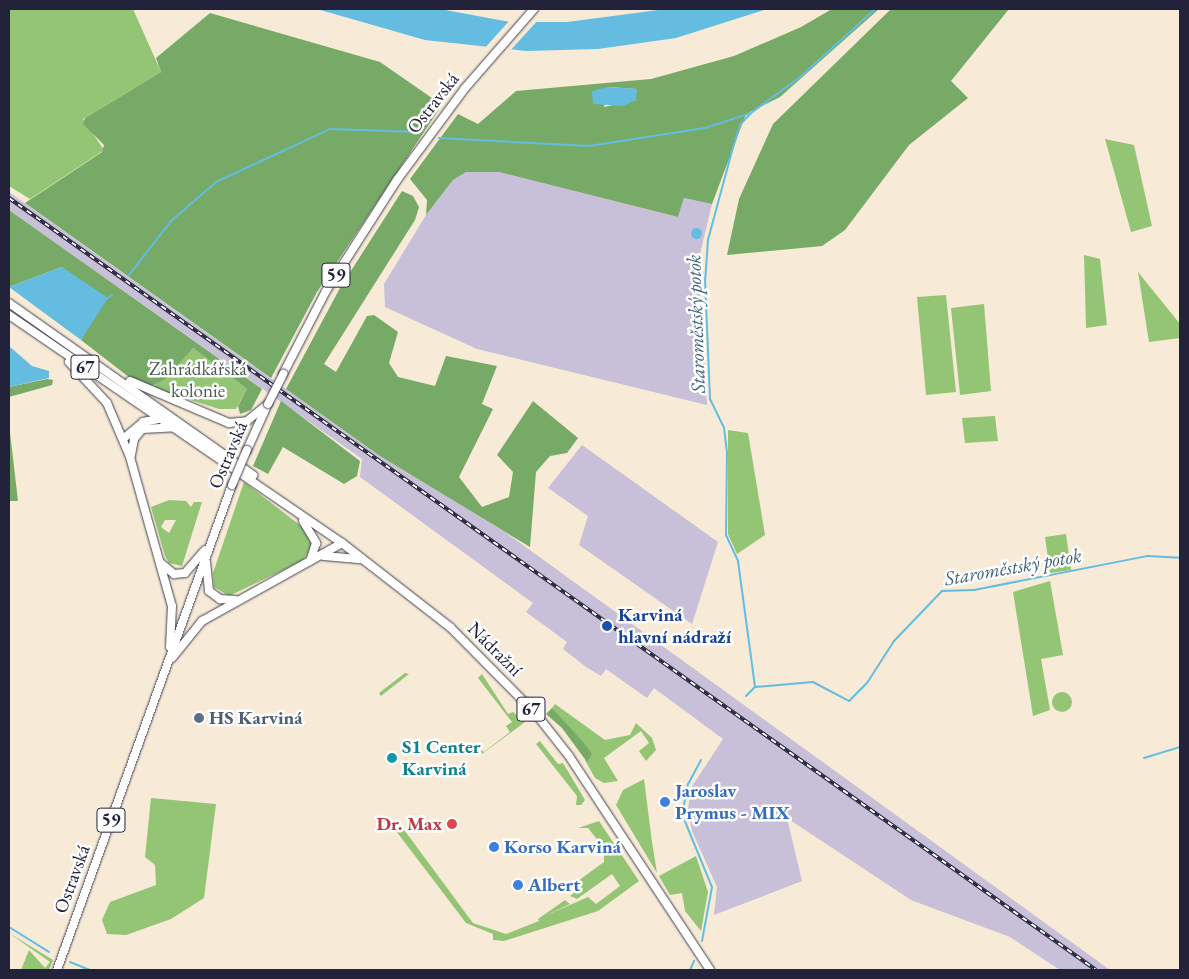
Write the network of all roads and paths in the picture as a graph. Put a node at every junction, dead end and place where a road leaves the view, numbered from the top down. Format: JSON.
{"nodes":[{"id":1,"x":534,"y":9,"type":"edge"},
{"id":2,"x":9,"y":303,"type":"edge"},
{"id":3,"x":9,"y":315,"type":"edge"},
{"id":4,"x":36,"y":335,"type":"junction"},
{"id":5,"x":108,"y":370,"type":"junction"},
{"id":6,"x":268,"y":404,"type":"junction"},
{"id":7,"x":161,"y":417,"type":"junction"},
{"id":8,"x":177,"y":424,"type":"junction"},
{"id":9,"x":123,"y":439,"type":"junction"},
{"id":10,"x":130,"y":457,"type":"junction"},
{"id":11,"x":287,"y":506,"type":"junction"},
{"id":12,"x":212,"y":540,"type":"junction"},
{"id":13,"x":342,"y":543,"type":"junction"},
{"id":14,"x":206,"y":555,"type":"junction"},
{"id":15,"x":315,"y":560,"type":"junction"},
{"id":16,"x":160,"y":561,"type":"junction"},
{"id":17,"x":367,"y":561,"type":"junction"},
{"id":18,"x":305,"y":565,"type":"junction"},
{"id":19,"x":240,"y":600,"type":"junction"},
{"id":20,"x":168,"y":659,"type":"junction"},
{"id":21,"x":164,"y":670,"type":"junction"},
{"id":22,"x":57,"y":970,"type":"edge"},
{"id":23,"x":710,"y":970,"type":"edge"}],
"edges":[{"from":1,"to":6,"type":"main road","name":"Ostravská","number":"59","bridge":true},
{"from":2,"to":5,"type":"main road","number":"67"},
{"from":3,"to":4,"type":"main road","number":"67"},
{"from":4,"to":7,"type":"main road","number":"67"},
{"from":4,"to":9,"type":"main road"},
{"from":5,"to":6,"type":"main road"},
{"from":5,"to":8,"type":"main road","number":"67"},
{"from":6,"to":12,"type":"main road","name":"Ostravská","number":"59","bridge":true},
{"from":7,"to":8,"type":"main road","number":"67"},
{"from":7,"to":9,"type":"main road"},
{"from":8,"to":10,"type":"main road"},
{"from":8,"to":11,"type":"main road","name":"Nádražní","number":"67"},
{"from":8,"to":13,"type":"main road","number":"67"},
{"from":9,"to":10,"type":"main road"},
{"from":10,"to":16,"type":"main road"},
{"from":11,"to":13,"type":"main road","name":"Nádražní","number":"67"},
{"from":11,"to":18,"type":"main road"},
{"from":12,"to":14,"type":"main road","name":"Ostravská","number":"59"},
{"from":12,"to":16,"type":"main road"},
{"from":13,"to":15,"type":"main road","number":"67"},
{"from":13,"to":17,"type":"main road","name":"Nádražní","number":"67"},
{"from":14,"to":19,"type":"main road"},
{"from":14,"to":20,"type":"main road","name":"Ostravská","number":"59"},
{"from":15,"to":17,"type":"main road","number":"67"},
{"from":15,"to":18,"type":"main road","number":"67"},
{"from":16,"to":20,"type":"main road"},
{"from":17,"to":23,"type":"main road","name":"Nádražní","number":"67"},
{"from":18,"to":19,"type":"main road","number":"67"},
{"from":19,"to":21,"type":"main road"},
{"from":20,"to":21,"type":"main road","name":"Ostravská","number":"59"},
{"from":21,"to":22,"type":"main road","name":"Ostravská","number":"59"}]}
